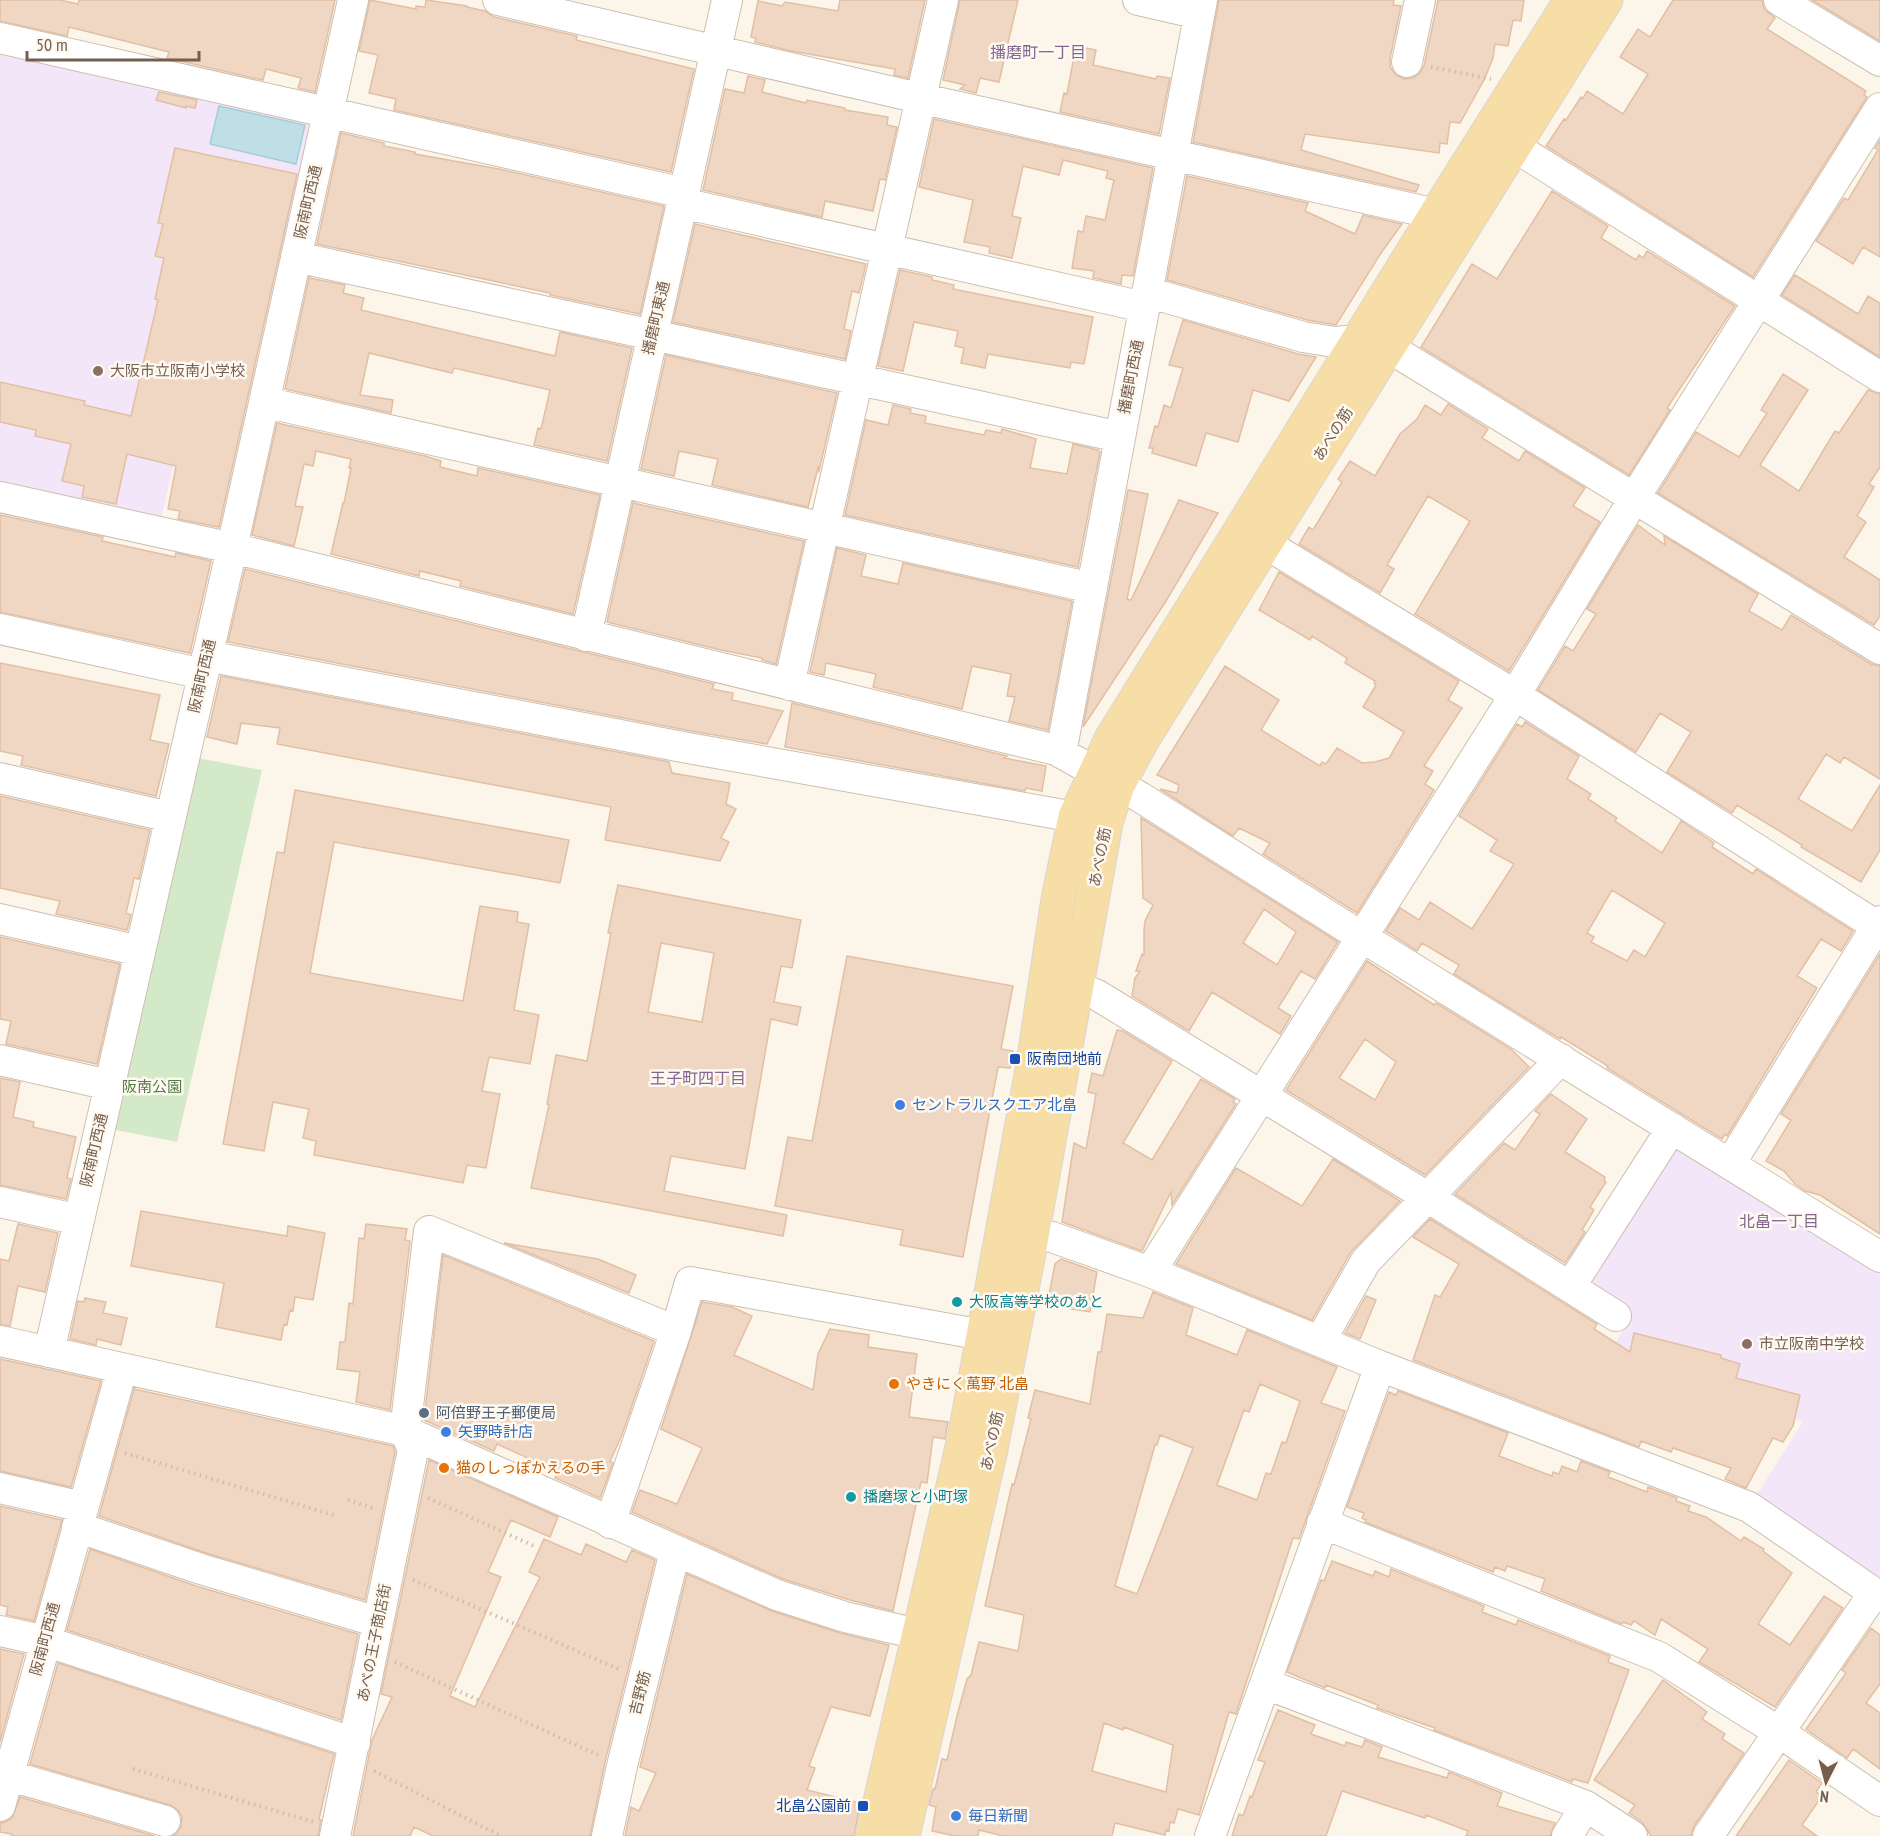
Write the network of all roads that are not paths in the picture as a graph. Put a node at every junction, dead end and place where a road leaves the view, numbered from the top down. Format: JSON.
{"nodes":[{"id":1,"x":353,"y":0,"type":"edge"},
{"id":2,"x":498,"y":0,"type":"edge"},
{"id":3,"x":727,"y":0,"type":"edge"},
{"id":4,"x":943,"y":0,"type":"edge"},
{"id":5,"x":1138,"y":0,"type":"edge"},
{"id":6,"x":1420,"y":0,"type":"edge"},
{"id":7,"x":1571,"y":0,"type":"edge"},
{"id":8,"x":1606,"y":0,"type":"edge"},
{"id":9,"x":1779,"y":0,"type":"edge"},
{"id":10,"x":1201,"y":7,"type":"edge"},
{"id":11,"x":0,"y":39,"type":"edge"},
{"id":12,"x":716,"y":51,"type":"junction"},
{"id":13,"x":1880,"y":61,"type":"edge"},
{"id":14,"x":1407,"y":62,"type":"road end"},
{"id":15,"x":919,"y":98,"type":"junction"},
{"id":16,"x":1880,"y":108,"type":"edge"},
{"id":17,"x":328,"y":112,"type":"junction"},
{"id":18,"x":1515,"y":147,"type":"junction"},
{"id":19,"x":1173,"y":156,"type":"junction"},
{"id":20,"x":683,"y":198,"type":"junction"},
{"id":21,"x":1436,"y":214,"type":"junction"},
{"id":22,"x":888,"y":249,"type":"junction"},
{"id":23,"x":296,"y":257,"type":"junction"},
{"id":24,"x":1146,"y":299,"type":"junction"},
{"id":25,"x":1760,"y":302,"type":"junction"},
{"id":26,"x":652,"y":335,"type":"junction"},
{"id":27,"x":1373,"y":343,"type":"junction"},
{"id":28,"x":1880,"y":377,"type":"edge"},
{"id":29,"x":858,"y":380,"type":"junction"},
{"id":30,"x":264,"y":402,"type":"junction"},
{"id":31,"x":1120,"y":437,"type":"junction"},
{"id":32,"x":620,"y":482,"type":"junction"},
{"id":33,"x":0,"y":497,"type":"edge"},
{"id":34,"x":1635,"y":497,"type":"junction"},
{"id":35,"x":824,"y":527,"type":"junction"},
{"id":36,"x":1266,"y":544,"type":"junction"},
{"id":37,"x":232,"y":548,"type":"junction"},
{"id":38,"x":1092,"y":588,"type":"junction"},
{"id":39,"x":0,"y":629,"type":"edge"},
{"id":40,"x":586,"y":636,"type":"junction"},
{"id":41,"x":1880,"y":649,"type":"edge"},
{"id":42,"x":205,"y":665,"type":"junction"},
{"id":43,"x":789,"y":685,"type":"junction"},
{"id":44,"x":1515,"y":695,"type":"junction"},
{"id":45,"x":1061,"y":753,"type":"junction"},
{"id":46,"x":0,"y":778,"type":"edge"},
{"id":47,"x":1106,"y":779,"type":"junction"},
{"id":48,"x":170,"y":817,"type":"junction"},
{"id":49,"x":1075,"y":817,"type":"junction"},
{"id":50,"x":0,"y":919,"type":"edge"},
{"id":51,"x":1879,"y":925,"type":"edge"},
{"id":52,"x":1362,"y":937,"type":"junction"},
{"id":53,"x":140,"y":951,"type":"junction"},
{"id":54,"x":1076,"y":986,"type":"junction"},
{"id":55,"x":1561,"y":1059,"type":"junction"},
{"id":56,"x":0,"y":1060,"type":"edge"},
{"id":57,"x":109,"y":1084,"type":"junction"},
{"id":58,"x":1260,"y":1095,"type":"junction"},
{"id":59,"x":1672,"y":1128,"type":"junction"},
{"id":60,"x":1730,"y":1164,"type":"junction"},
{"id":61,"x":1429,"y":1198,"type":"junction"},
{"id":62,"x":0,"y":1202,"type":"edge"},
{"id":63,"x":79,"y":1220,"type":"junction"},
{"id":64,"x":1018,"y":1230,"type":"junction"},
{"id":65,"x":1880,"y":1257,"type":"edge"},
{"id":66,"x":1150,"y":1272,"type":"junction"},
{"id":67,"x":1570,"y":1287,"type":"junction"},
{"id":68,"x":1616,"y":1316,"type":"dead end"},
{"id":69,"x":676,"y":1331,"type":"junction"},
{"id":70,"x":983,"y":1335,"type":"junction"},
{"id":71,"x":0,"y":1341,"type":"edge"},
{"id":72,"x":1320,"y":1341,"type":"junction"},
{"id":73,"x":48,"y":1352,"type":"junction"},
{"id":74,"x":1380,"y":1366,"type":"junction"},
{"id":75,"x":122,"y":1369,"type":"junction"},
{"id":76,"x":409,"y":1441,"type":"junction"},
{"id":77,"x":0,"y":1488,"type":"edge"},
{"id":78,"x":80,"y":1517,"type":"junction"},
{"id":79,"x":610,"y":1523,"type":"junction"},
{"id":80,"x":1322,"y":1523,"type":"junction"},
{"id":81,"x":675,"y":1551,"type":"junction"},
{"id":82,"x":1877,"y":1595,"type":"edge"},
{"id":83,"x":378,"y":1622,"type":"junction"},
{"id":84,"x":0,"y":1631,"type":"edge"},
{"id":85,"x":922,"y":1635,"type":"junction"},
{"id":86,"x":45,"y":1641,"type":"junction"},
{"id":87,"x":1266,"y":1684,"type":"junction"},
{"id":88,"x":1779,"y":1732,"type":"junction"},
{"id":89,"x":353,"y":1751,"type":"junction"},
{"id":90,"x":4,"y":1774,"type":"edge"},
{"id":91,"x":1880,"y":1802,"type":"edge"},
{"id":92,"x":0,"y":1806,"type":"edge"},
{"id":93,"x":1586,"y":1806,"type":"junction"},
{"id":94,"x":165,"y":1821,"type":"dead end"},
{"id":95,"x":336,"y":1834,"type":"edge"},
{"id":96,"x":607,"y":1836,"type":"edge"},
{"id":97,"x":872,"y":1836,"type":"edge"},
{"id":98,"x":903,"y":1836,"type":"edge"},
{"id":99,"x":1210,"y":1836,"type":"edge"},
{"id":100,"x":1567,"y":1836,"type":"edge"},
{"id":101,"x":1632,"y":1836,"type":"edge"},
{"id":102,"x":1708,"y":1836,"type":"edge"}],
"edges":[{"from":1,"to":17,"type":"street","name":"阪南町西通"},
{"from":2,"to":12,"type":"street"},
{"from":3,"to":12,"type":"street","name":"播磨町東通"},
{"from":4,"to":15,"type":"street"},
{"from":5,"to":10,"type":"street"},
{"from":6,"to":14,"type":"street"},
{"from":7,"to":21,"type":"main road","name":"あべの筋"},
{"from":8,"to":18,"type":"main road","name":"あべの筋"},
{"from":9,"to":13,"type":"street"},
{"from":10,"to":19,"type":"street","name":"播磨町西通"},
{"from":11,"to":17,"type":"street"},
{"from":12,"to":15,"type":"street"},
{"from":12,"to":20,"type":"street","name":"播磨町東通"},
{"from":15,"to":19,"type":"street"},
{"from":15,"to":22,"type":"street"},
{"from":16,"to":25,"type":"street"},
{"from":17,"to":20,"type":"street"},
{"from":17,"to":23,"type":"street","name":"阪南町西通"},
{"from":18,"to":25,"type":"street"},
{"from":18,"to":27,"type":"main road","name":"あべの筋"},
{"from":19,"to":21,"type":"street"},
{"from":19,"to":24,"type":"street","name":"播磨町西通"},
{"from":20,"to":22,"type":"street"},
{"from":20,"to":26,"type":"street","name":"播磨町東通"},
{"from":21,"to":27,"type":"main road","name":"あべの筋"},
{"from":22,"to":24,"type":"street"},
{"from":22,"to":29,"type":"street"},
{"from":23,"to":26,"type":"street"},
{"from":23,"to":30,"type":"street","name":"阪南町西通"},
{"from":24,"to":27,"type":"street"},
{"from":24,"to":31,"type":"street","name":"播磨町西通"},
{"from":25,"to":28,"type":"street"},
{"from":25,"to":34,"type":"street"},
{"from":26,"to":29,"type":"street"},
{"from":26,"to":32,"type":"street","name":"播磨町東通"},
{"from":27,"to":34,"type":"street"},
{"from":27,"to":36,"type":"main road","name":"あべの筋"},
{"from":27,"to":47,"type":"main road","name":"あべの筋"},
{"from":29,"to":31,"type":"street"},
{"from":29,"to":35,"type":"street"},
{"from":30,"to":32,"type":"street"},
{"from":30,"to":37,"type":"street","name":"阪南町西通"},
{"from":31,"to":38,"type":"street","name":"播磨町西通"},
{"from":32,"to":35,"type":"street"},
{"from":32,"to":40,"type":"street","name":"播磨町東通"},
{"from":33,"to":37,"type":"street"},
{"from":34,"to":41,"type":"street"},
{"from":34,"to":44,"type":"street"},
{"from":35,"to":38,"type":"street"},
{"from":35,"to":43,"type":"street"},
{"from":36,"to":44,"type":"street"},
{"from":36,"to":47,"type":"main road","name":"あべの筋"},
{"from":37,"to":40,"type":"street"},
{"from":37,"to":42,"type":"street","name":"阪南町西通"},
{"from":38,"to":45,"type":"street","name":"播磨町西通"},
{"from":39,"to":42,"type":"street"},
{"from":40,"to":43,"type":"street"},
{"from":42,"to":48,"type":"street","name":"阪南町西通"},
{"from":42,"to":49,"type":"street"},
{"from":43,"to":45,"type":"street"},
{"from":44,"to":51,"type":"street"},
{"from":44,"to":52,"type":"street"},
{"from":45,"to":47,"type":"street"},
{"from":46,"to":48,"type":"street"},
{"from":47,"to":49,"type":"main road","name":"あべの筋"},
{"from":47,"to":52,"type":"street"},
{"from":47,"to":54,"type":"main road","name":"あべの筋"},
{"from":48,"to":53,"type":"street","name":"阪南町西通"},
{"from":49,"to":64,"type":"main road","name":"あべの筋"},
{"from":50,"to":53,"type":"street"},
{"from":51,"to":60,"type":"street"},
{"from":52,"to":55,"type":"street"},
{"from":52,"to":58,"type":"street"},
{"from":53,"to":57,"type":"street","name":"阪南町西通"},
{"from":54,"to":58,"type":"street"},
{"from":54,"to":64,"type":"main road","name":"あべの筋"},
{"from":55,"to":59,"type":"street"},
{"from":55,"to":61,"type":"street"},
{"from":56,"to":57,"type":"street"},
{"from":57,"to":63,"type":"street","name":"阪南町西通"},
{"from":58,"to":61,"type":"street"},
{"from":58,"to":66,"type":"street"},
{"from":59,"to":60,"type":"street"},
{"from":59,"to":67,"type":"street"},
{"from":60,"to":65,"type":"street"},
{"from":61,"to":67,"type":"street"},
{"from":61,"to":72,"type":"street"},
{"from":62,"to":63,"type":"street"},
{"from":63,"to":73,"type":"street","name":"阪南町西通"},
{"from":64,"to":66,"type":"street"},
{"from":64,"to":70,"type":"main road","name":"あべの筋"},
{"from":64,"to":85,"type":"main road","name":"あべの筋"},
{"from":66,"to":72,"type":"street"},
{"from":67,"to":68,"type":"street"},
{"from":69,"to":70,"type":"street"},
{"from":69,"to":76,"type":"street","name":"あべの王子商店街"},
{"from":69,"to":79,"type":"street"},
{"from":70,"to":85,"type":"main road","name":"あべの筋"},
{"from":71,"to":73,"type":"street"},
{"from":72,"to":74,"type":"street"},
{"from":73,"to":75,"type":"street"},
{"from":74,"to":80,"type":"street"},
{"from":74,"to":82,"type":"street"},
{"from":75,"to":76,"type":"street"},
{"from":75,"to":78,"type":"street","name":"阪南町西通"},
{"from":76,"to":79,"type":"street"},
{"from":76,"to":83,"type":"street","name":"あべの王子商店街"},
{"from":77,"to":78,"type":"street"},
{"from":78,"to":83,"type":"street"},
{"from":78,"to":86,"type":"street","name":"阪南町西通"},
{"from":79,"to":81,"type":"street"},
{"from":80,"to":87,"type":"street"},
{"from":80,"to":88,"type":"street"},
{"from":81,"to":85,"type":"street"},
{"from":81,"to":96,"type":"street","name":"吉野筋"},
{"from":82,"to":88,"type":"street"},
{"from":83,"to":89,"type":"street","name":"あべの王子商店街"},
{"from":84,"to":86,"type":"street"},
{"from":85,"to":97,"type":"main road","name":"あべの筋"},
{"from":85,"to":98,"type":"main road","name":"あべの筋"},
{"from":86,"to":89,"type":"street"},
{"from":86,"to":90,"type":"street","name":"阪南町西通"},
{"from":87,"to":93,"type":"street"},
{"from":87,"to":99,"type":"street"},
{"from":88,"to":91,"type":"street"},
{"from":88,"to":102,"type":"street"},
{"from":89,"to":95,"type":"street","name":"あべの王子商店街"},
{"from":90,"to":92,"type":"street","name":"阪南町西通"},
{"from":90,"to":94,"type":"street"},
{"from":93,"to":100,"type":"street"},
{"from":93,"to":101,"type":"street"}]}
